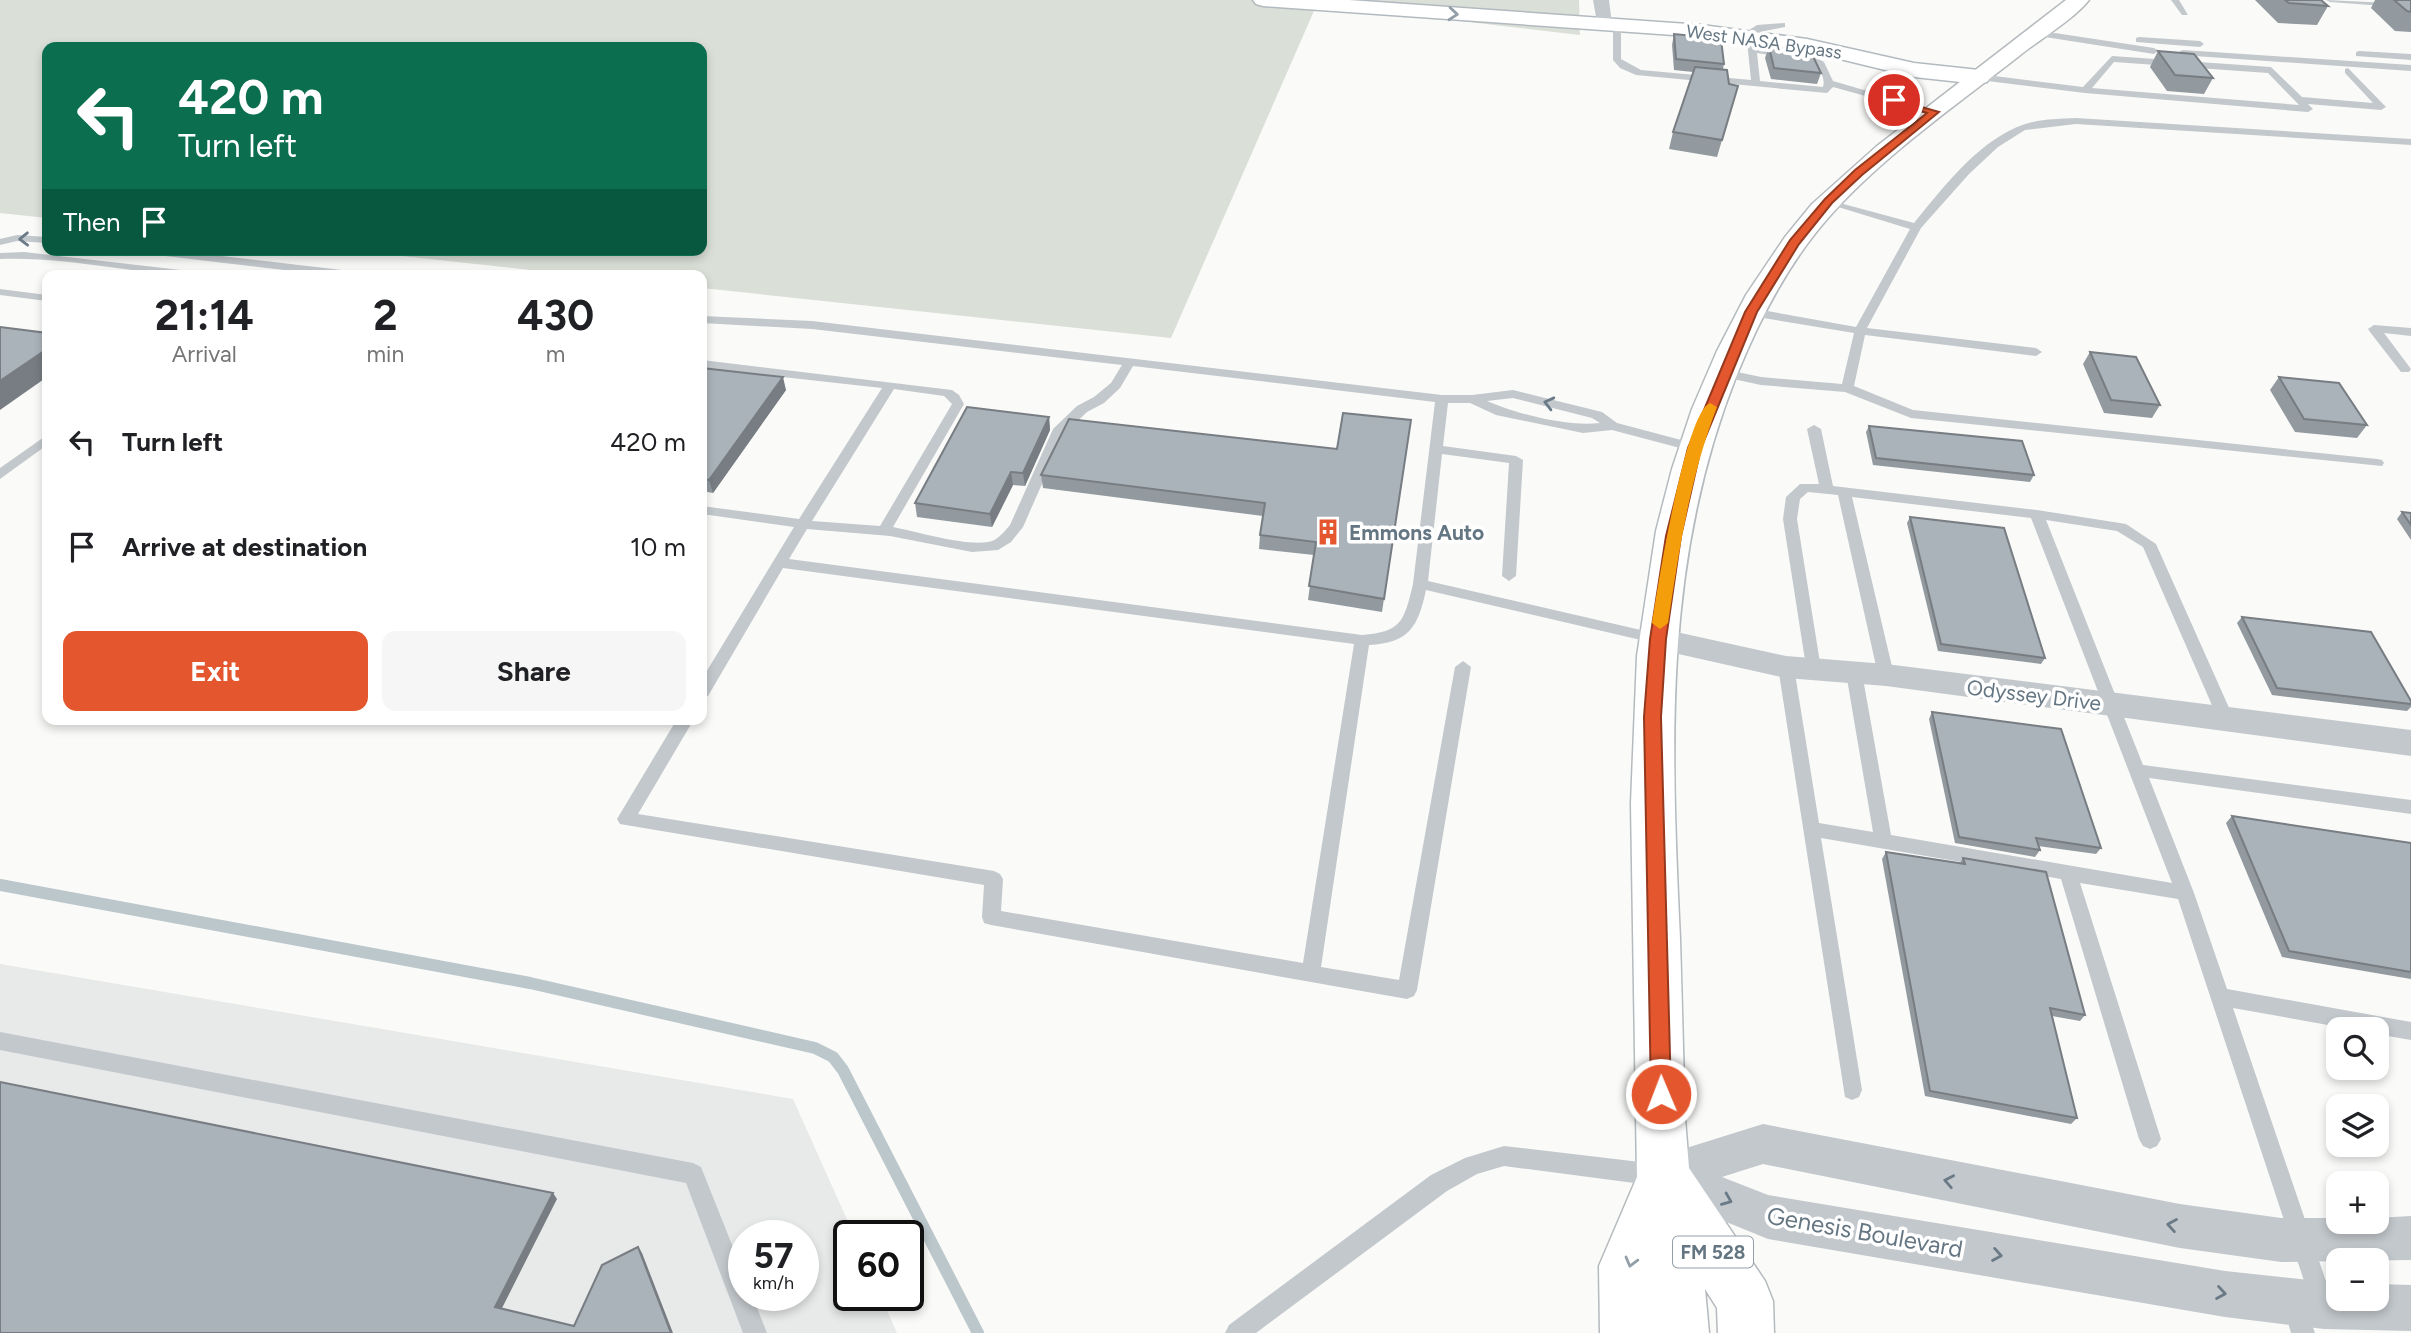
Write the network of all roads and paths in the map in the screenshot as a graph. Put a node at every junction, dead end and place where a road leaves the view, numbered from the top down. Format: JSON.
{"nodes":[{"id":1,"x":1263,"y":0,"type":"edge"},
{"id":2,"x":1492,"y":0,"type":"edge"},
{"id":3,"x":2079,"y":0,"type":"edge"},
{"id":4,"x":2175,"y":0,"type":"edge"},
{"id":5,"x":2330,"y":0,"type":"edge"},
{"id":6,"x":2411,"y":6,"type":"edge"},
{"id":7,"x":2185,"y":13,"type":"dead end"},
{"id":8,"x":1606,"y":14,"type":"edge"},
{"id":9,"x":1782,"y":25,"type":"junction"},
{"id":10,"x":2035,"y":33,"type":"junction"},
{"id":11,"x":1751,"y":43,"type":"junction"},
{"id":12,"x":2091,"y":43,"type":"junction"},
{"id":13,"x":2137,"y":50,"type":"junction"},
{"id":14,"x":2411,"y":57,"type":"edge"},
{"id":15,"x":2143,"y":61,"type":"junction"},
{"id":16,"x":2411,"y":68,"type":"edge"},
{"id":17,"x":2348,"y":71,"type":"dead end"},
{"id":18,"x":1979,"y":77,"type":"junction"},
{"id":19,"x":1829,"y":83,"type":"junction"},
{"id":20,"x":1756,"y":84,"type":"junction"},
{"id":21,"x":2085,"y":90,"type":"junction"},
{"id":22,"x":2299,"y":100,"type":"junction"},
{"id":23,"x":1934,"y":112,"type":"junction"},
{"id":24,"x":2411,"y":142,"type":"edge"},
{"id":25,"x":1829,"y":201,"type":"junction"},
{"id":26,"x":1916,"y":227,"type":"junction"},
{"id":27,"x":42,"y":240,"type":"edge"},
{"id":28,"x":0,"y":242,"type":"edge"},
{"id":29,"x":0,"y":256,"type":"edge"},
{"id":30,"x":190,"y":256,"type":"edge"},
{"id":31,"x":274,"y":266,"type":"junction"},
{"id":32,"x":154,"y":270,"type":"edge"},
{"id":33,"x":269,"y":270,"type":"edge"},
{"id":34,"x":312,"y":270,"type":"edge"},
{"id":35,"x":0,"y":292,"type":"edge"},
{"id":36,"x":42,"y":297,"type":"edge"},
{"id":37,"x":1751,"y":312,"type":"junction"},
{"id":38,"x":707,"y":319,"type":"edge"},
{"id":39,"x":1860,"y":331,"type":"junction"},
{"id":40,"x":2411,"y":332,"type":"edge"},
{"id":41,"x":2036,"y":352,"type":"dead end"},
{"id":42,"x":1130,"y":362,"type":"junction"},
{"id":43,"x":707,"y":365,"type":"edge"},
{"id":44,"x":2405,"y":369,"type":"dead end"},
{"id":45,"x":1723,"y":373,"type":"junction"},
{"id":46,"x":890,"y":385,"type":"junction"},
{"id":47,"x":1847,"y":388,"type":"junction"},
{"id":48,"x":1442,"y":399,"type":"junction"},
{"id":49,"x":1472,"y":399,"type":"junction"},
{"id":50,"x":1612,"y":426,"type":"junction"},
{"id":51,"x":1814,"y":429,"type":"dead end"},
{"id":52,"x":42,"y":443,"type":"edge"},
{"id":53,"x":1695,"y":448,"type":"junction"},
{"id":54,"x":1436,"y":449,"type":"junction"},
{"id":55,"x":2377,"y":463,"type":"dead end"},
{"id":56,"x":0,"y":475,"type":"edge"},
{"id":57,"x":1826,"y":489,"type":"junction"},
{"id":58,"x":1844,"y":491,"type":"junction"},
{"id":59,"x":707,"y":511,"type":"edge"},
{"id":60,"x":2037,"y":514,"type":"junction"},
{"id":61,"x":802,"y":524,"type":"junction"},
{"id":62,"x":884,"y":531,"type":"junction"},
{"id":63,"x":779,"y":563,"type":"junction"},
{"id":64,"x":1508,"y":576,"type":"dead end"},
{"id":65,"x":1420,"y":584,"type":"junction"},
{"id":66,"x":1658,"y":639,"type":"junction"},
{"id":67,"x":1363,"y":640,"type":"junction"},
{"id":68,"x":1463,"y":667,"type":"dead end"},
{"id":69,"x":1799,"y":668,"type":"junction"},
{"id":70,"x":1854,"y":673,"type":"junction"},
{"id":71,"x":1886,"y":676,"type":"junction"},
{"id":72,"x":707,"y":684,"type":"edge"},
{"id":73,"x":2109,"y":705,"type":"junction"},
{"id":74,"x":2226,"y":719,"type":"junction"},
{"id":75,"x":682,"y":725,"type":"edge"},
{"id":76,"x":2411,"y":743,"type":"edge"},
{"id":77,"x":2135,"y":770,"type":"junction"},
{"id":78,"x":2411,"y":807,"type":"edge"},
{"id":79,"x":1811,"y":829,"type":"junction"},
{"id":80,"x":1883,"y":841,"type":"junction"},
{"id":81,"x":2069,"y":876,"type":"junction"},
{"id":82,"x":2185,"y":893,"type":"junction"},
{"id":83,"x":1311,"y":972,"type":"junction"},
{"id":84,"x":2221,"y":998,"type":"junction"},
{"id":85,"x":2411,"y":1031,"type":"edge"},
{"id":86,"x":0,"y":1041,"type":"edge"},
{"id":87,"x":1852,"y":1090,"type":"dead end"},
{"id":88,"x":2150,"y":1139,"type":"dead end"},
{"id":89,"x":1663,"y":1175,"type":"junction"},
{"id":90,"x":2411,"y":1238,"type":"edge"},
{"id":91,"x":2300,"y":1240,"type":"junction"},
{"id":92,"x":2411,"y":1308,"type":"edge"},
{"id":93,"x":2307,"y":1314,"type":"edge"},
{"id":94,"x":755,"y":1333,"type":"edge"},
{"id":95,"x":1237,"y":1333,"type":"edge"},
{"id":96,"x":1628,"y":1333,"type":"edge"},
{"id":97,"x":1681,"y":1333,"type":"edge"},
{"id":98,"x":1746,"y":1333,"type":"edge"}],
"edges":[{"from":1,"to":8,"type":"main road","name":"West NASA Bypass","one_way":true},
{"from":2,"to":8,"type":"main road","name":"West NASA Bypass"},
{"from":3,"to":10,"type":"main road","number":"FM 528"},
{"from":4,"to":7,"type":"lane"},
{"from":5,"to":6,"type":"lane"},
{"from":8,"to":9,"type":"main road","name":"West NASA Bypass"},
{"from":8,"to":11,"type":"main road","name":"West NASA Bypass"},
{"from":8,"to":20,"type":"lane"},
{"from":9,"to":11,"type":"lane"},
{"from":9,"to":18,"type":"main road","name":"West NASA Bypass"},
{"from":10,"to":12,"type":"lane"},
{"from":10,"to":18,"type":"main road","number":"FM 528"},
{"from":11,"to":18,"type":"main road","name":"West NASA Bypass"},
{"from":11,"to":19,"type":"lane"},
{"from":11,"to":20,"type":"lane"},
{"from":12,"to":13,"type":"lane"},
{"from":12,"to":14,"type":"lane"},
{"from":13,"to":15,"type":"lane"},
{"from":13,"to":16,"type":"lane"},
{"from":15,"to":21,"type":"lane"},
{"from":15,"to":22,"type":"lane"},
{"from":17,"to":22,"type":"lane"},
{"from":18,"to":21,"type":"lane"},
{"from":18,"to":23,"type":"main road","number":"FM 528"},
{"from":19,"to":20,"type":"lane"},
{"from":19,"to":23,"type":"lane"},
{"from":21,"to":22,"type":"lane"},
{"from":23,"to":25,"type":"main road","number":"FM 528"},
{"from":24,"to":26,"type":"lane"},
{"from":25,"to":26,"type":"lane"},
{"from":25,"to":37,"type":"main road","number":"FM 528"},
{"from":26,"to":39,"type":"lane"},
{"from":27,"to":28,"type":"lane","one_way":true},
{"from":29,"to":32,"type":"lane"},
{"from":30,"to":31,"type":"lane"},
{"from":31,"to":33,"type":"lane"},
{"from":31,"to":34,"type":"lane"},
{"from":35,"to":36,"type":"lane"},
{"from":37,"to":39,"type":"lane"},
{"from":37,"to":45,"type":"main road","number":"FM 528"},
{"from":38,"to":42,"type":"lane"},
{"from":39,"to":41,"type":"lane"},
{"from":39,"to":47,"type":"lane"},
{"from":40,"to":44,"type":"lane"},
{"from":42,"to":48,"type":"lane"},
{"from":42,"to":62,"type":"lane"},
{"from":43,"to":46,"type":"lane"},
{"from":45,"to":47,"type":"lane"},
{"from":45,"to":53,"type":"main road","number":"FM 528"},
{"from":46,"to":61,"type":"lane"},
{"from":46,"to":62,"type":"lane"},
{"from":47,"to":55,"type":"lane"},
{"from":48,"to":49,"type":"lane"},
{"from":48,"to":54,"type":"lane"},
{"from":49,"to":50,"type":"lane"},
{"from":50,"to":49,"type":"lane","one_way":true},
{"from":50,"to":53,"type":"lane"},
{"from":51,"to":57,"type":"lane"},
{"from":52,"to":56,"type":"lane"},
{"from":53,"to":66,"type":"main road","number":"FM 528"},
{"from":54,"to":64,"type":"lane"},
{"from":54,"to":65,"type":"lane"},
{"from":57,"to":58,"type":"lane"},
{"from":57,"to":69,"type":"lane"},
{"from":58,"to":60,"type":"lane"},
{"from":58,"to":71,"type":"lane"},
{"from":59,"to":61,"type":"lane"},
{"from":60,"to":73,"type":"lane"},
{"from":60,"to":74,"type":"lane"},
{"from":61,"to":62,"type":"lane"},
{"from":61,"to":63,"type":"lane"},
{"from":63,"to":67,"type":"lane"},
{"from":63,"to":72,"type":"lane"},
{"from":65,"to":66,"type":"lane"},
{"from":65,"to":67,"type":"lane"},
{"from":66,"to":69,"type":"street","name":"Odyssey Drive"},
{"from":66,"to":89,"type":"main road","number":"FM 528"},
{"from":67,"to":83,"type":"lane"},
{"from":68,"to":83,"type":"lane"},
{"from":69,"to":70,"type":"street","name":"Odyssey Drive"},
{"from":69,"to":79,"type":"lane"},
{"from":70,"to":71,"type":"street","name":"Odyssey Drive"},
{"from":70,"to":80,"type":"lane"},
{"from":71,"to":73,"type":"street","name":"Odyssey Drive"},
{"from":73,"to":74,"type":"street","name":"Odyssey Drive"},
{"from":73,"to":77,"type":"lane"},
{"from":74,"to":76,"type":"street","name":"Odyssey Drive"},
{"from":75,"to":83,"type":"lane"},
{"from":77,"to":78,"type":"lane"},
{"from":77,"to":82,"type":"lane"},
{"from":79,"to":80,"type":"lane"},
{"from":79,"to":87,"type":"lane"},
{"from":80,"to":81,"type":"lane"},
{"from":81,"to":82,"type":"lane"},
{"from":81,"to":88,"type":"lane"},
{"from":82,"to":84,"type":"lane"},
{"from":84,"to":85,"type":"lane"},
{"from":84,"to":91,"type":"lane"},
{"from":86,"to":94,"type":"lane"},
{"from":91,"to":89,"type":"street","one_way":true},
{"from":89,"to":93,"type":"street","name":"Genesis Boulevard","one_way":true},
{"from":89,"to":95,"type":"lane"},
{"from":89,"to":96,"type":"main road","number":"FM 528","one_way":true},
{"from":89,"to":97,"type":"main road","number":"FM 528"},
{"from":89,"to":98,"type":"main road","number":"FM 528"},
{"from":90,"to":91,"type":"street"},
{"from":91,"to":93,"type":"lane"},
{"from":92,"to":93,"type":"street","name":"Genesis Boulevard"}]}
